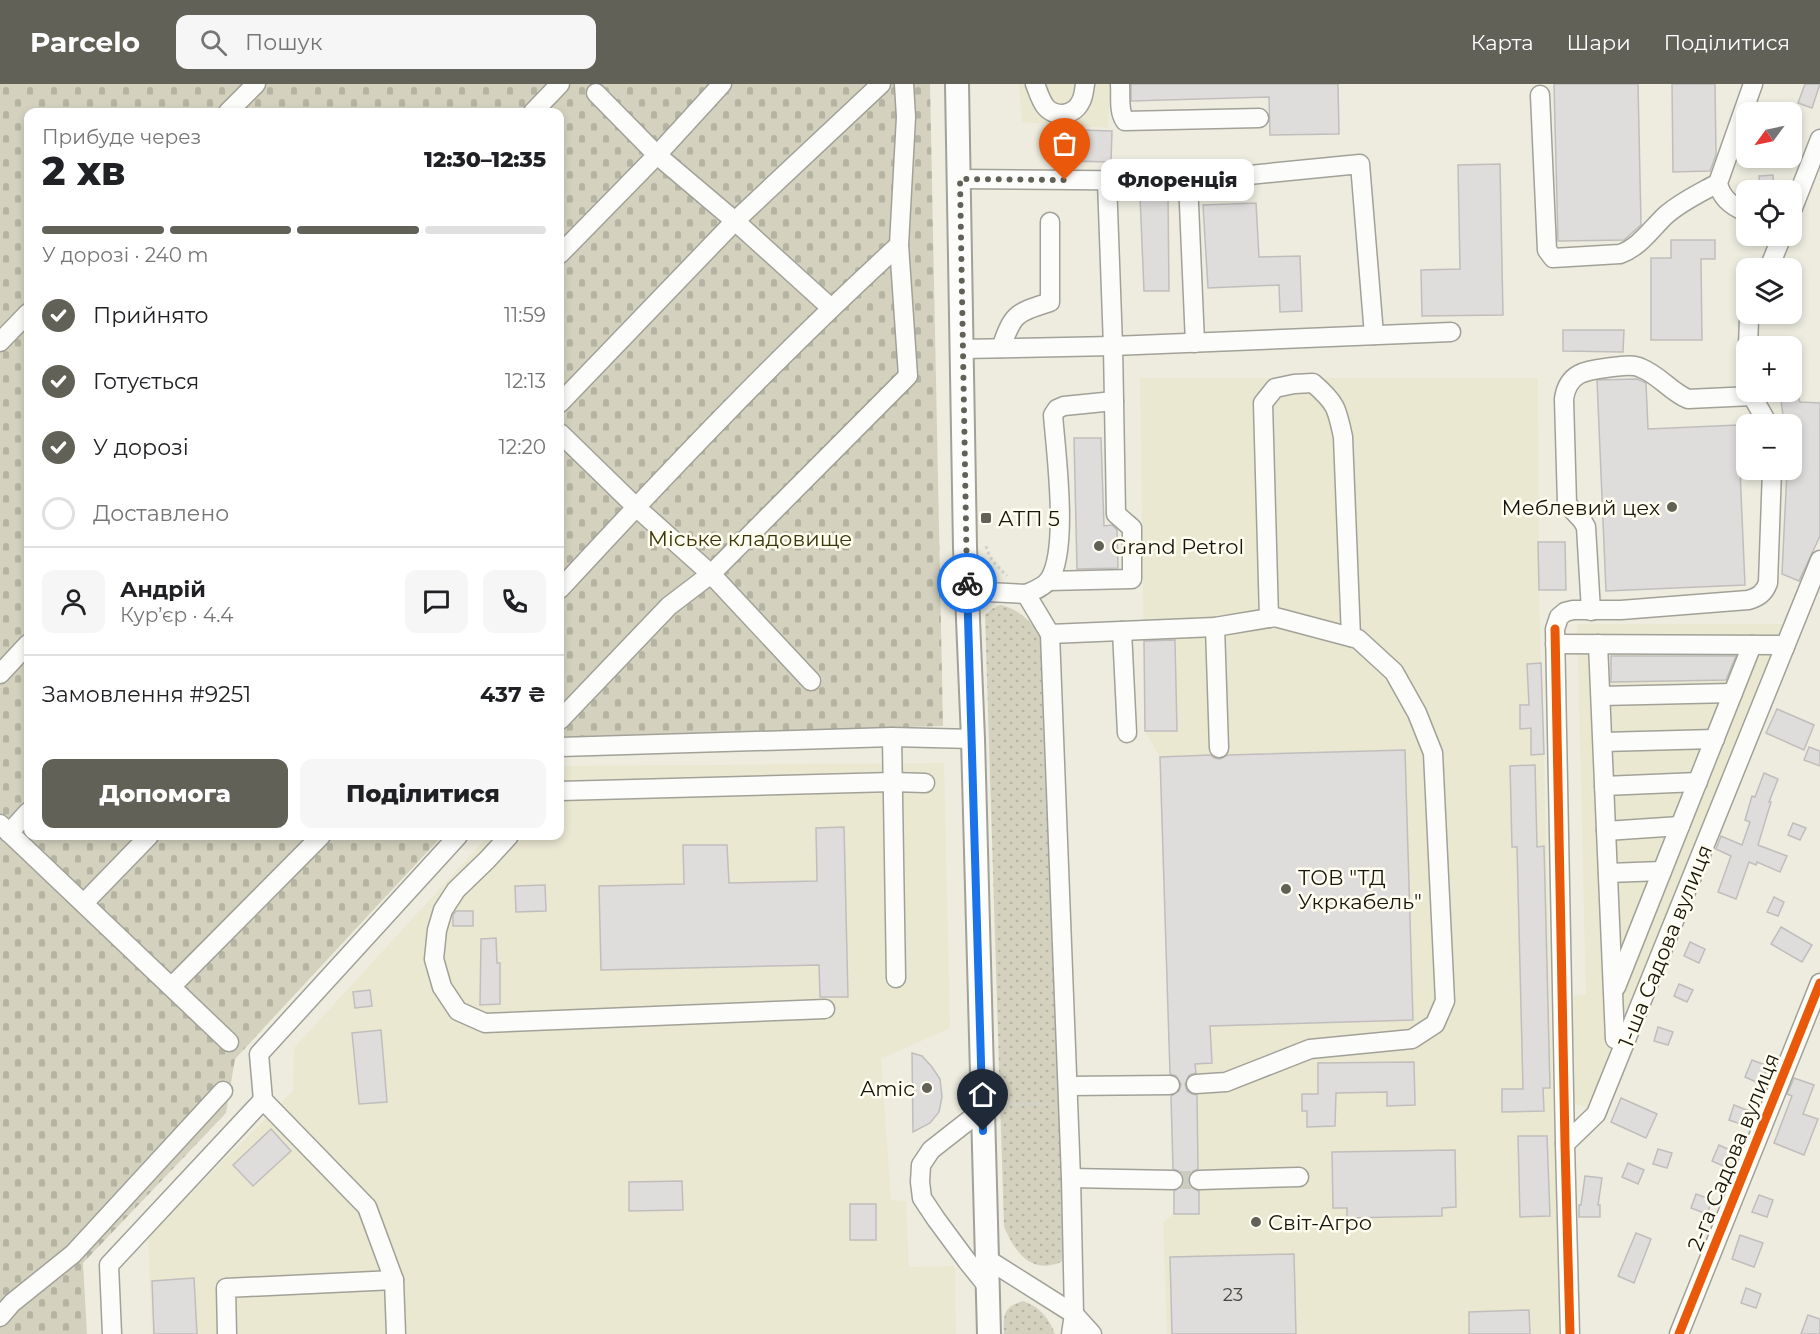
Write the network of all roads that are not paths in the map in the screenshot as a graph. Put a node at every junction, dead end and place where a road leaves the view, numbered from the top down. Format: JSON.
{"nodes":[{"id":1,"x":256,"y":84,"type":"edge"},
{"id":2,"x":560,"y":84,"type":"edge"},
{"id":3,"x":722,"y":84,"type":"edge"},
{"id":4,"x":881,"y":84,"type":"edge"},
{"id":5,"x":904,"y":84,"type":"edge"},
{"id":6,"x":957,"y":84,"type":"edge"},
{"id":7,"x":1035,"y":84,"type":"edge"},
{"id":8,"x":1085,"y":84,"type":"edge"},
{"id":9,"x":1120,"y":84,"type":"edge"},
{"id":10,"x":1753,"y":84,"type":"edge"},
{"id":11,"x":596,"y":93,"type":"dead end"},
{"id":12,"x":1540,"y":95,"type":"dead end"},
{"id":13,"x":232,"y":108,"type":"edge"},
{"id":14,"x":537,"y":108,"type":"edge"},
{"id":15,"x":1259,"y":118,"type":"dead end"},
{"id":16,"x":1820,"y":139,"type":"edge"},
{"id":17,"x":657,"y":155,"type":"junction"},
{"id":18,"x":960,"y":179,"type":"junction"},
{"id":19,"x":1107,"y":181,"type":"junction"},
{"id":20,"x":1188,"y":181,"type":"junction"},
{"id":21,"x":1718,"y":183,"type":"junction"},
{"id":22,"x":1802,"y":185,"type":"edge"},
{"id":23,"x":1736,"y":207,"type":"edge"},
{"id":24,"x":735,"y":221,"type":"junction"},
{"id":25,"x":1050,"y":222,"type":"dead end"},
{"id":26,"x":899,"y":245,"type":"junction"},
{"id":27,"x":564,"y":250,"type":"edge"},
{"id":28,"x":830,"y":307,"type":"junction"},
{"id":29,"x":24,"y":317,"type":"edge"},
{"id":30,"x":1451,"y":332,"type":"dead end"},
{"id":31,"x":1374,"y":335,"type":"junction"},
{"id":32,"x":0,"y":342,"type":"edge"},
{"id":33,"x":1195,"y":343,"type":"junction"},
{"id":34,"x":1113,"y":346,"type":"junction"},
{"id":35,"x":1001,"y":348,"type":"junction"},
{"id":36,"x":962,"y":349,"type":"junction"},
{"id":37,"x":1736,"y":395,"type":"edge"},
{"id":38,"x":564,"y":399,"type":"edge"},
{"id":39,"x":1114,"y":401,"type":"junction"},
{"id":40,"x":564,"y":437,"type":"edge"},
{"id":41,"x":1772,"y":480,"type":"edge"},
{"id":42,"x":636,"y":507,"type":"junction"},
{"id":43,"x":1820,"y":560,"type":"edge"},
{"id":44,"x":711,"y":574,"type":"junction"},
{"id":45,"x":1048,"y":581,"type":"junction"},
{"id":46,"x":564,"y":584,"type":"edge"},
{"id":47,"x":967,"y":591,"type":"junction"},
{"id":48,"x":1026,"y":594,"type":"junction"},
{"id":49,"x":1592,"y":611,"type":"junction"},
{"id":50,"x":1269,"y":618,"type":"junction"},
{"id":51,"x":1215,"y":627,"type":"junction"},
{"id":52,"x":1122,"y":631,"type":"junction"},
{"id":53,"x":1050,"y":634,"type":"junction"},
{"id":54,"x":1351,"y":637,"type":"junction"},
{"id":55,"x":1555,"y":637,"type":"junction"},
{"id":56,"x":1598,"y":644,"type":"junction"},
{"id":57,"x":1752,"y":645,"type":"junction"},
{"id":58,"x":1785,"y":647,"type":"junction"},
{"id":59,"x":24,"y":648,"type":"edge"},
{"id":60,"x":0,"y":674,"type":"edge"},
{"id":61,"x":811,"y":681,"type":"dead end"},
{"id":62,"x":1733,"y":693,"type":"junction"},
{"id":63,"x":1601,"y":696,"type":"junction"},
{"id":64,"x":564,"y":716,"type":"edge"},
{"id":65,"x":1127,"y":733,"type":"dead end"},
{"id":66,"x":892,"y":737,"type":"junction"},
{"id":67,"x":973,"y":739,"type":"junction"},
{"id":68,"x":1715,"y":739,"type":"junction"},
{"id":69,"x":1603,"y":742,"type":"junction"},
{"id":70,"x":564,"y":747,"type":"edge"},
{"id":71,"x":1220,"y":748,"type":"dead end"},
{"id":72,"x":891,"y":782,"type":"junction"},
{"id":73,"x":1698,"y":782,"type":"junction"},
{"id":74,"x":925,"y":783,"type":"dead end"},
{"id":75,"x":1604,"y":786,"type":"junction"},
{"id":76,"x":564,"y":791,"type":"edge"},
{"id":77,"x":24,"y":815,"type":"edge"},
{"id":78,"x":1680,"y":826,"type":"junction"},
{"id":79,"x":5,"y":828,"type":"edge"},
{"id":80,"x":1606,"y":831,"type":"junction"},
{"id":81,"x":144,"y":840,"type":"edge"},
{"id":82,"x":317,"y":840,"type":"edge"},
{"id":83,"x":454,"y":840,"type":"edge"},
{"id":84,"x":505,"y":840,"type":"edge"},
{"id":85,"x":1662,"y":871,"type":"junction"},
{"id":86,"x":1608,"y":873,"type":"junction"},
{"id":87,"x":84,"y":903,"type":"junction"},
{"id":88,"x":897,"y":978,"type":"dead end"},
{"id":89,"x":1820,"y":983,"type":"edge"},
{"id":90,"x":169,"y":984,"type":"junction"},
{"id":91,"x":1613,"y":994,"type":"junction"},
{"id":92,"x":825,"y":1009,"type":"dead end"},
{"id":93,"x":1615,"y":1039,"type":"dead end"},
{"id":94,"x":229,"y":1042,"type":"dead end"},
{"id":95,"x":1196,"y":1084,"type":"dead end"},
{"id":96,"x":1170,"y":1085,"type":"dead end"},
{"id":97,"x":1068,"y":1086,"type":"junction"},
{"id":98,"x":224,"y":1091,"type":"dead end"},
{"id":99,"x":263,"y":1100,"type":"junction"},
{"id":100,"x":982,"y":1110,"type":"junction"},
{"id":101,"x":1564,"y":1144,"type":"junction"},
{"id":102,"x":1299,"y":1177,"type":"dead end"},
{"id":103,"x":1071,"y":1178,"type":"junction"},
{"id":104,"x":1173,"y":1180,"type":"tunnel mouth"},
{"id":105,"x":1199,"y":1180,"type":"tunnel mouth"},
{"id":106,"x":987,"y":1259,"type":"junction"},
{"id":107,"x":394,"y":1280,"type":"junction"},
{"id":108,"x":988,"y":1287,"type":"junction"},
{"id":109,"x":4,"y":1304,"type":"edge"},
{"id":110,"x":1074,"y":1314,"type":"junction"},
{"id":111,"x":112,"y":1334,"type":"edge"},
{"id":112,"x":227,"y":1334,"type":"edge"},
{"id":113,"x":396,"y":1334,"type":"edge"},
{"id":114,"x":989,"y":1334,"type":"edge"},
{"id":115,"x":1071,"y":1334,"type":"edge"},
{"id":116,"x":1092,"y":1334,"type":"edge"},
{"id":117,"x":1570,"y":1334,"type":"edge"},
{"id":118,"x":1679,"y":1334,"type":"edge"}],
"edges":[{"from":1,"to":13,"type":"street"},
{"from":2,"to":14,"type":"street"},
{"from":3,"to":17,"type":"street"},
{"from":4,"to":24,"type":"street"},
{"from":5,"to":26,"type":"street"},
{"from":6,"to":18,"type":"main road"},
{"from":7,"to":8,"type":"street"},
{"from":9,"to":15,"type":"street"},
{"from":10,"to":21,"type":"street"},
{"from":11,"to":17,"type":"street"},
{"from":12,"to":21,"type":"street"},
{"from":16,"to":22,"type":"street"},
{"from":17,"to":24,"type":"street"},
{"from":17,"to":27,"type":"street"},
{"from":18,"to":19,"type":"street"},
{"from":18,"to":36,"type":"main road"},
{"from":19,"to":20,"type":"street"},
{"from":19,"to":34,"type":"street"},
{"from":20,"to":31,"type":"street"},
{"from":20,"to":33,"type":"street"},
{"from":21,"to":23,"type":"street"},
{"from":24,"to":28,"type":"street"},
{"from":24,"to":38,"type":"street"},
{"from":25,"to":35,"type":"street"},
{"from":26,"to":28,"type":"street"},
{"from":26,"to":44,"type":"street"},
{"from":28,"to":42,"type":"street"},
{"from":29,"to":32,"type":"street"},
{"from":30,"to":31,"type":"street"},
{"from":31,"to":33,"type":"street"},
{"from":33,"to":34,"type":"street"},
{"from":34,"to":35,"type":"street"},
{"from":34,"to":39,"type":"street"},
{"from":35,"to":36,"type":"street"},
{"from":36,"to":47,"type":"main road"},
{"from":37,"to":49,"type":"street"},
{"from":39,"to":45,"type":"street"},
{"from":39,"to":45,"type":"street"},
{"from":40,"to":42,"type":"street"},
{"from":41,"to":49,"type":"street"},
{"from":42,"to":44,"type":"street"},
{"from":42,"to":46,"type":"street"},
{"from":43,"to":58,"type":"street","name":"1-ша Садова вулиця"},
{"from":44,"to":61,"type":"street"},
{"from":44,"to":64,"type":"street"},
{"from":45,"to":48,"type":"street"},
{"from":47,"to":48,"type":"street"},
{"from":47,"to":67,"type":"main road"},
{"from":48,"to":53,"type":"street"},
{"from":49,"to":55,"type":"street"},
{"from":50,"to":51,"type":"street"},
{"from":50,"to":54,"type":"street"},
{"from":50,"to":54,"type":"street"},
{"from":51,"to":52,"type":"street"},
{"from":51,"to":71,"type":"street"},
{"from":52,"to":53,"type":"street"},
{"from":52,"to":65,"type":"street"},
{"from":53,"to":97,"type":"street"},
{"from":54,"to":95,"type":"street"},
{"from":55,"to":56,"type":"street"},
{"from":55,"to":101,"type":"street"},
{"from":56,"to":57,"type":"street"},
{"from":56,"to":63,"type":"street"},
{"from":57,"to":58,"type":"street"},
{"from":57,"to":62,"type":"street"},
{"from":58,"to":101,"type":"street","name":"1-ша Садова вулиця"},
{"from":59,"to":60,"type":"street"},
{"from":62,"to":63,"type":"street"},
{"from":62,"to":68,"type":"street"},
{"from":63,"to":69,"type":"street"},
{"from":66,"to":67,"type":"street"},
{"from":66,"to":70,"type":"street"},
{"from":66,"to":72,"type":"street"},
{"from":67,"to":100,"type":"main road"},
{"from":68,"to":69,"type":"street"},
{"from":68,"to":73,"type":"street"},
{"from":69,"to":75,"type":"street"},
{"from":72,"to":74,"type":"street"},
{"from":72,"to":76,"type":"street"},
{"from":72,"to":88,"type":"street"},
{"from":73,"to":75,"type":"street"},
{"from":73,"to":78,"type":"street"},
{"from":75,"to":80,"type":"street"},
{"from":77,"to":79,"type":"street"},
{"from":78,"to":80,"type":"street"},
{"from":78,"to":85,"type":"street"},
{"from":79,"to":87,"type":"street"},
{"from":80,"to":86,"type":"street"},
{"from":81,"to":87,"type":"street"},
{"from":82,"to":90,"type":"street"},
{"from":83,"to":99,"type":"street"},
{"from":84,"to":92,"type":"street"},
{"from":85,"to":86,"type":"street"},
{"from":85,"to":91,"type":"street"},
{"from":86,"to":91,"type":"street"},
{"from":87,"to":90,"type":"street"},
{"from":89,"to":118,"type":"street","name":"2-га Садова вулиця"},
{"from":90,"to":94,"type":"street"},
{"from":91,"to":93,"type":"street"},
{"from":96,"to":97,"type":"street"},
{"from":97,"to":103,"type":"street"},
{"from":98,"to":109,"type":"street"},
{"from":99,"to":107,"type":"street"},
{"from":99,"to":111,"type":"street"},
{"from":100,"to":106,"type":"main road"},
{"from":100,"to":108,"type":"street"},
{"from":101,"to":117,"type":"street"},
{"from":102,"to":105,"type":"street"},
{"from":103,"to":104,"type":"street"},
{"from":103,"to":110,"type":"street"},
{"from":106,"to":108,"type":"main road"},
{"from":106,"to":110,"type":"street"},
{"from":107,"to":112,"type":"street"},
{"from":107,"to":113,"type":"street"},
{"from":108,"to":114,"type":"main road"},
{"from":110,"to":115,"type":"street"},
{"from":110,"to":116,"type":"street"}]}
